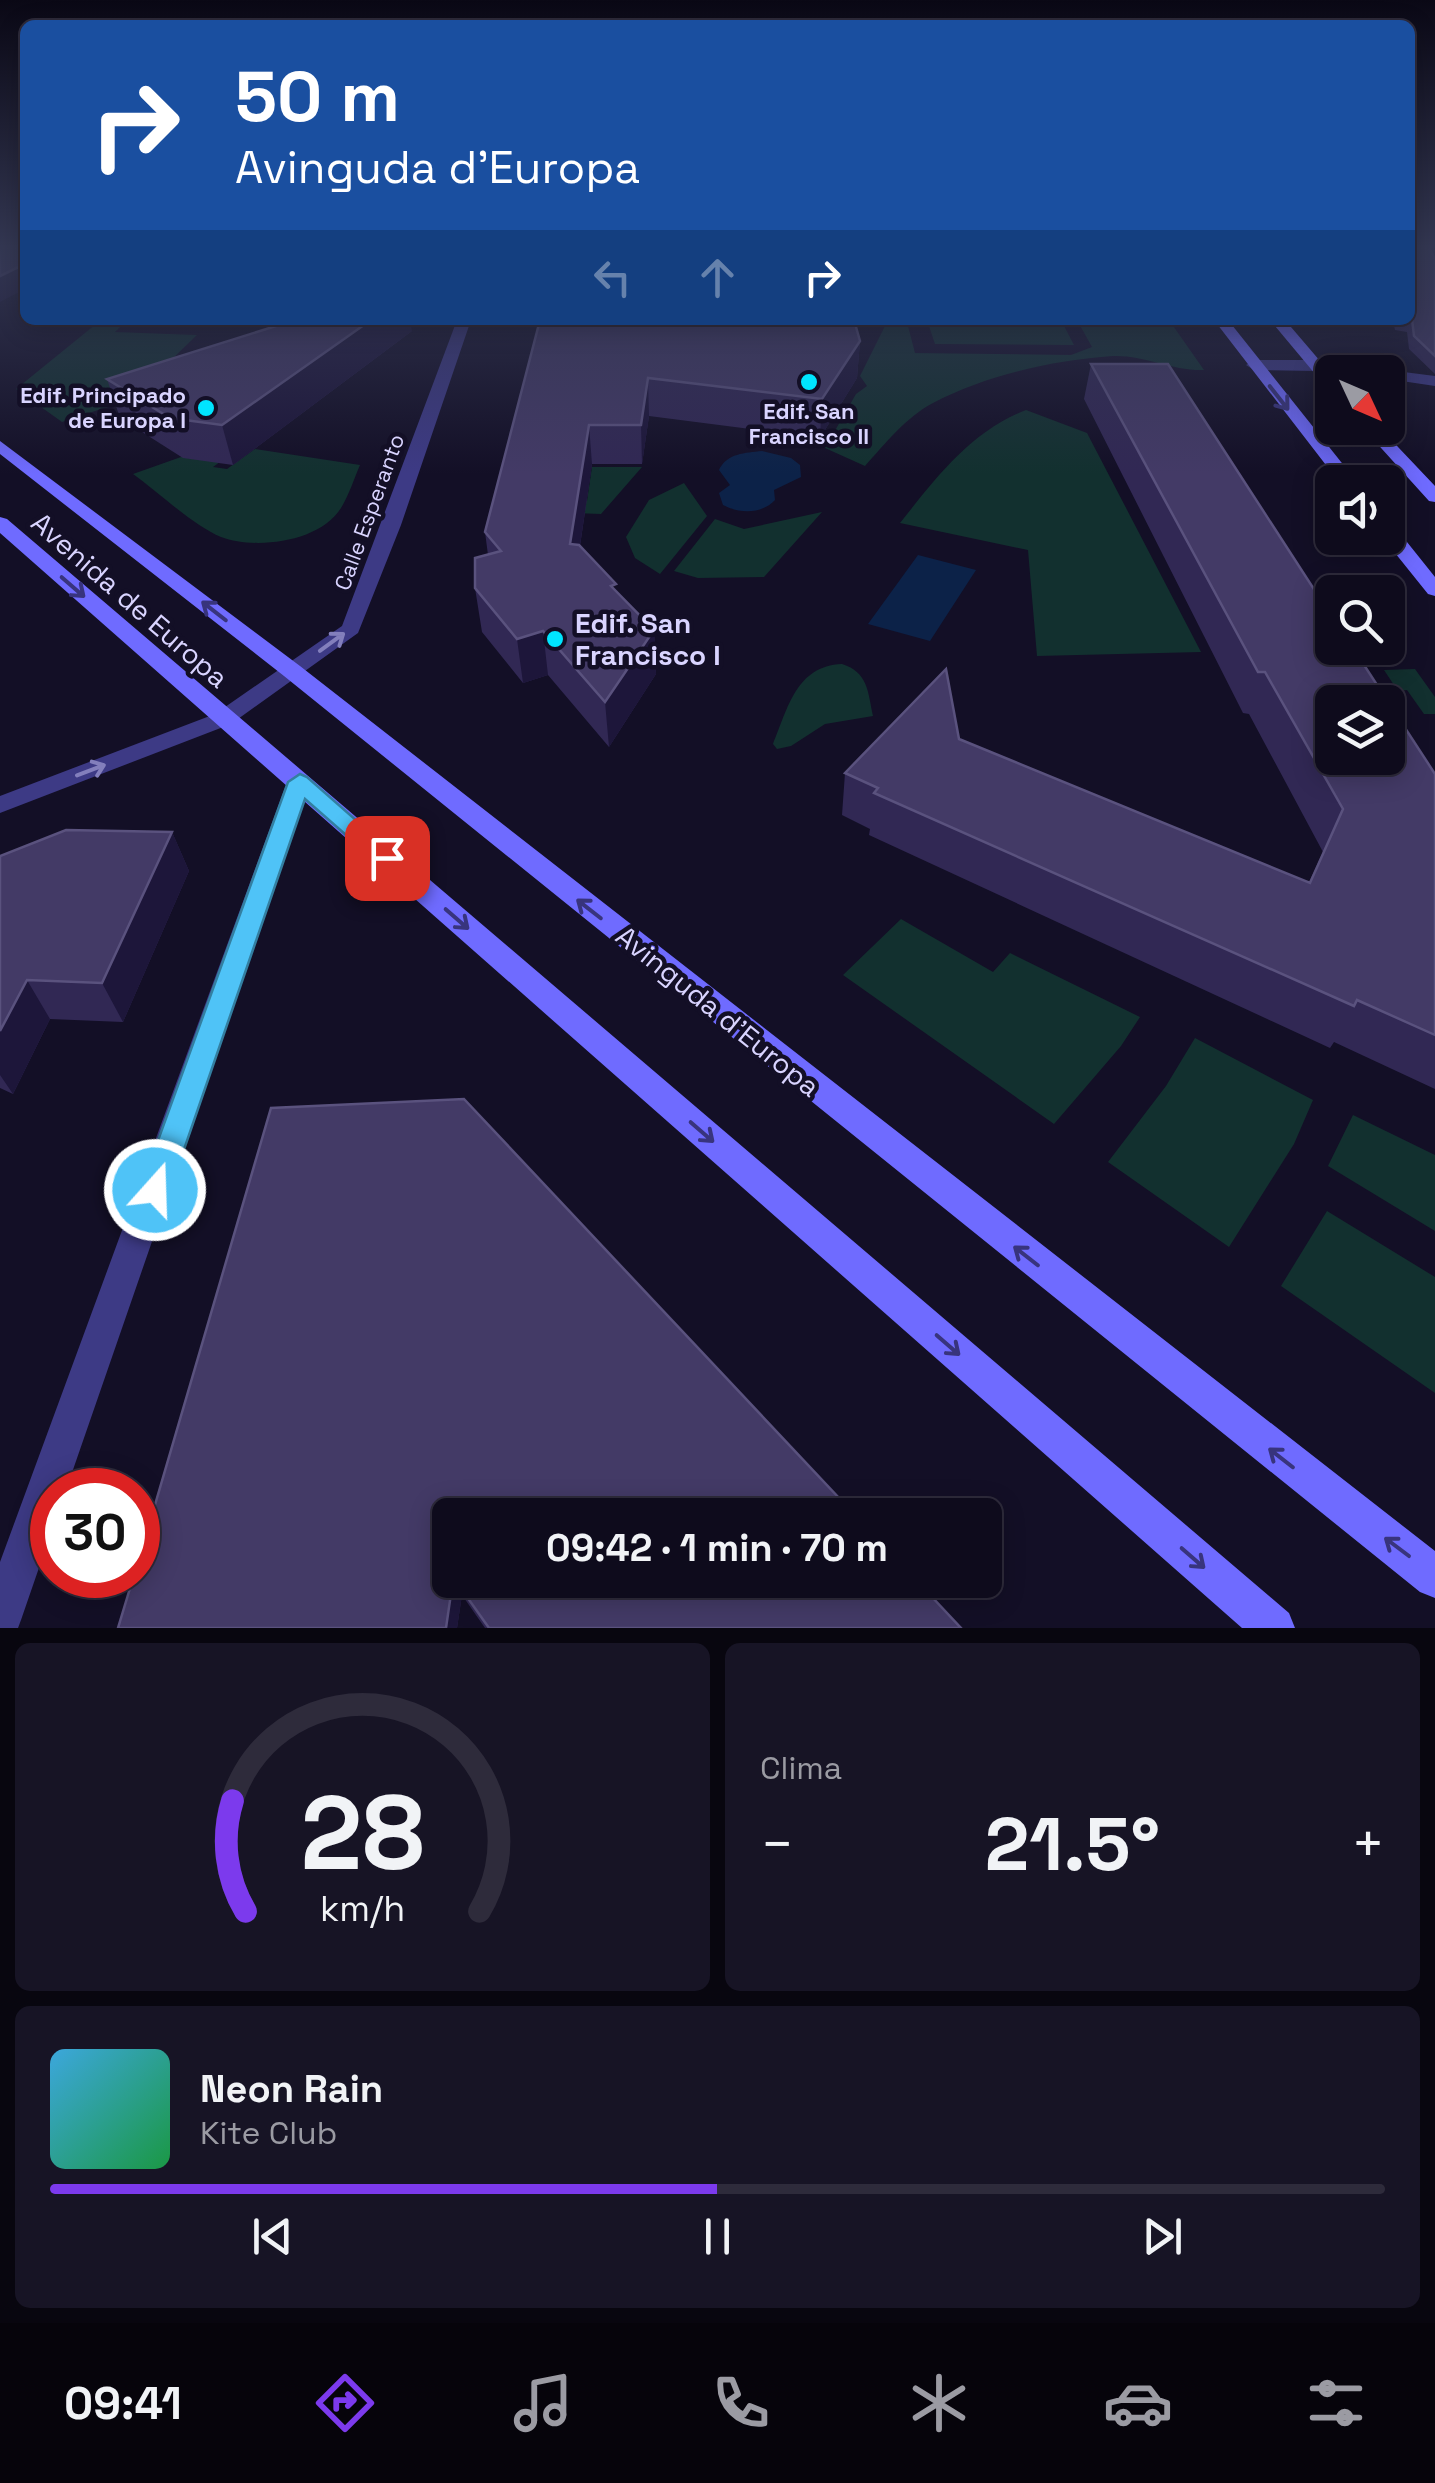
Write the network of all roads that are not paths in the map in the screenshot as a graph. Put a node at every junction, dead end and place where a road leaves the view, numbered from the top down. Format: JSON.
{"nodes":[{"id":1,"x":462,"y":325,"type":"edge"},
{"id":2,"x":1224,"y":325,"type":"edge"},
{"id":3,"x":1278,"y":325,"type":"edge"},
{"id":4,"x":1254,"y":364,"type":"junction"},
{"id":5,"x":1315,"y":364,"type":"edge"},
{"id":6,"x":1315,"y":365,"type":"edge"},
{"id":7,"x":1405,"y":377,"type":"edge"},
{"id":8,"x":1435,"y":381,"type":"edge"},
{"id":9,"x":1387,"y":445,"type":"edge"},
{"id":10,"x":0,"y":446,"type":"edge"},
{"id":11,"x":1334,"y":465,"type":"edge"},
{"id":12,"x":1435,"y":497,"type":"edge"},
{"id":13,"x":0,"y":523,"type":"edge"},
{"id":14,"x":1405,"y":553,"type":"edge"},
{"id":15,"x":1435,"y":590,"type":"edge"},
{"id":16,"x":292,"y":671,"type":"junction"},
{"id":17,"x":224,"y":719,"type":"junction"},
{"id":18,"x":300,"y":782,"type":"junction"},
{"id":19,"x":0,"y":805,"type":"edge"},
{"id":20,"x":1435,"y":1577,"type":"edge"},
{"id":21,"x":0,"y":1620,"type":"edge"},
{"id":22,"x":1274,"y":1628,"type":"edge"}],
"edges":[{"from":16,"to":1,"type":"street","name":"Calle Esperanto","one_way":true},
{"from":2,"to":4,"type":"main road"},
{"from":3,"to":5,"type":"main road"},
{"from":4,"to":6,"type":"street"},
{"from":4,"to":11,"type":"main road","one_way":true},
{"from":7,"to":8,"type":"street"},
{"from":9,"to":12,"type":"main road"},
{"from":16,"to":10,"type":"main road","name":"Avinguda d'Europa","one_way":true},
{"from":13,"to":17,"type":"main road","name":"Avenida de Europa","one_way":true},
{"from":14,"to":15,"type":"main road"},
{"from":16,"to":17,"type":"street","name":"Calle Esperanto"},
{"from":20,"to":16,"type":"main road","name":"Avinguda d'Europa","one_way":true},
{"from":17,"to":18,"type":"main road"},
{"from":19,"to":17,"type":"street","name":"Calle Esperanto","one_way":true},
{"from":18,"to":21,"type":"street"},
{"from":18,"to":22,"type":"main road","one_way":true}]}
